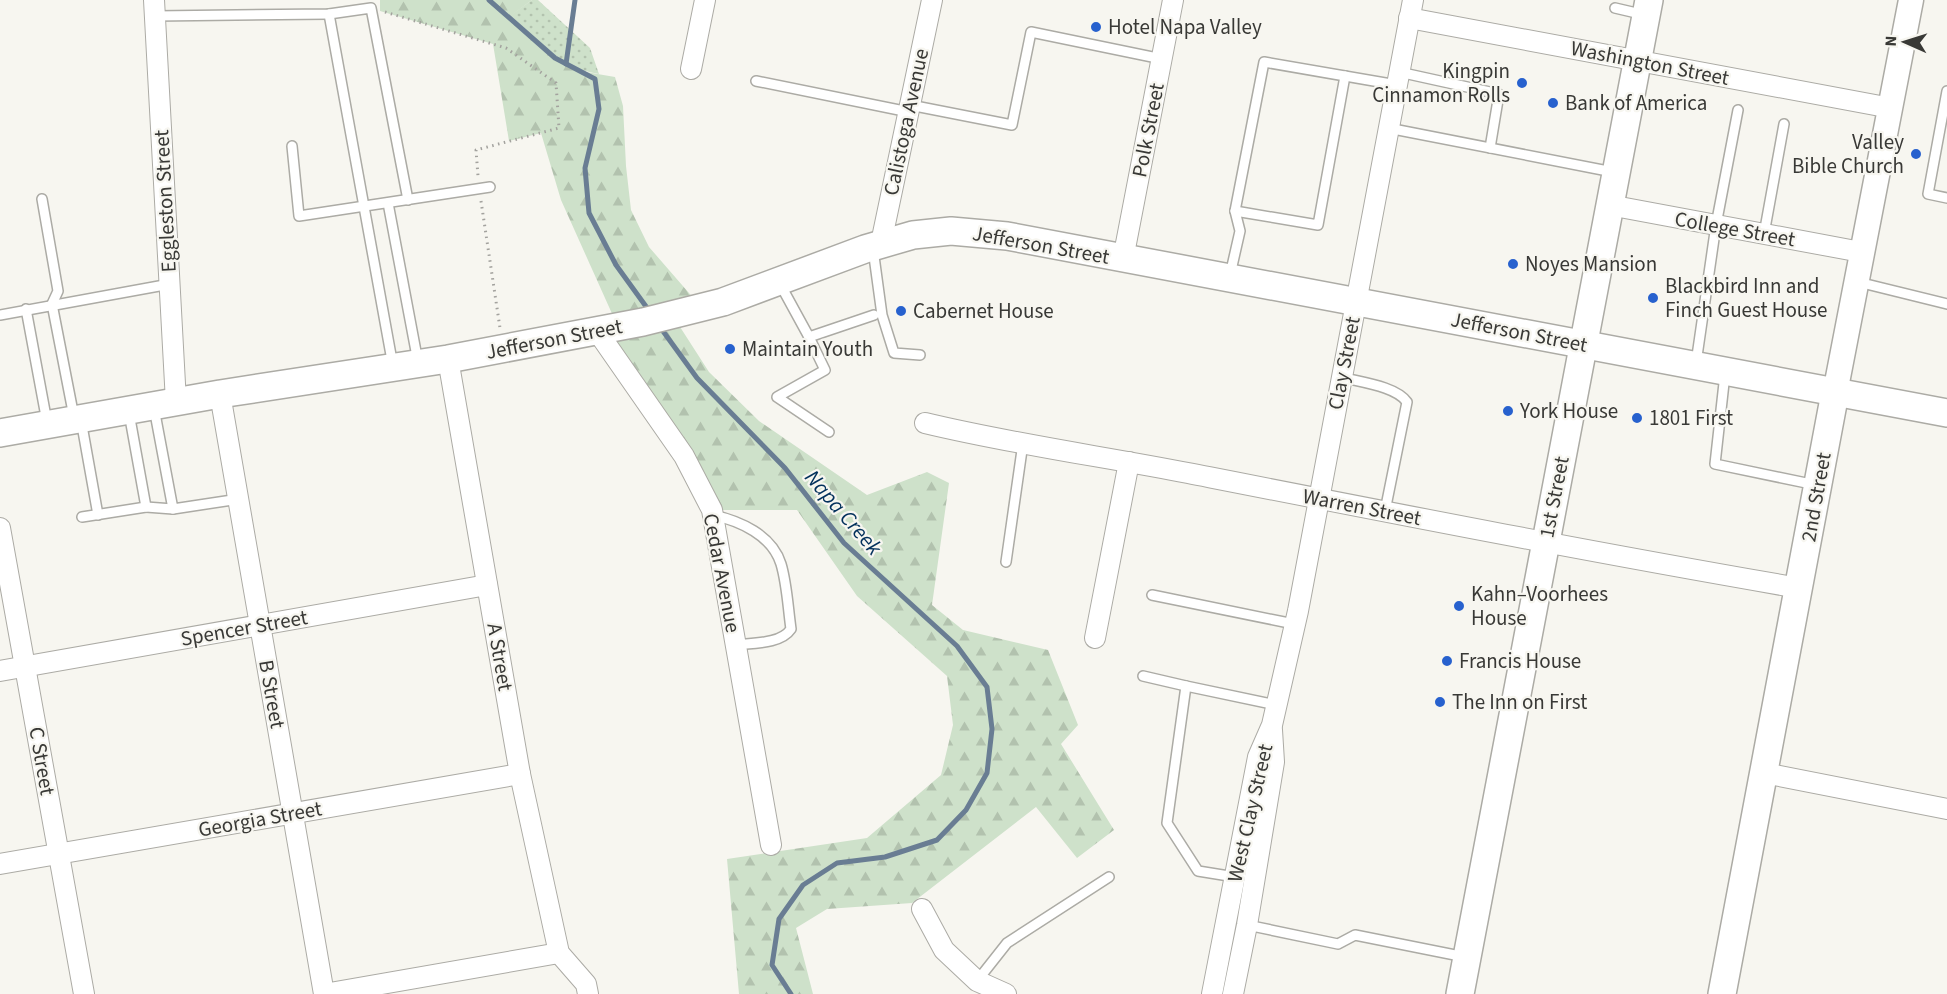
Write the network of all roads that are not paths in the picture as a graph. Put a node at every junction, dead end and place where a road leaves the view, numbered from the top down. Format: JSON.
{"nodes":[{"id":1,"x":705,"y":0,"type":"edge"},
{"id":2,"x":932,"y":0,"type":"edge"},
{"id":3,"x":1173,"y":0,"type":"edge"},
{"id":4,"x":1911,"y":0,"type":"edge"},
{"id":5,"x":154,"y":8,"type":"edge"},
{"id":6,"x":1615,"y":8,"type":"dead end"},
{"id":7,"x":1648,"y":8,"type":"edge"},
{"id":8,"x":1411,"y":9,"type":"edge"},
{"id":9,"x":329,"y":14,"type":"junction"},
{"id":10,"x":1162,"y":59,"type":"junction"},
{"id":11,"x":1639,"y":60,"type":"junction"},
{"id":12,"x":691,"y":69,"type":"dead end"},
{"id":13,"x":1345,"y":76,"type":"junction"},
{"id":14,"x":1398,"y":78,"type":"junction"},
{"id":15,"x":756,"y":81,"type":"dead end"},
{"id":16,"x":1947,"y":91,"type":"edge"},
{"id":17,"x":1890,"y":108,"type":"junction"},
{"id":18,"x":909,"y":109,"type":"junction"},
{"id":19,"x":1738,"y":111,"type":"dead end"},
{"id":20,"x":1784,"y":124,"type":"dead end"},
{"id":21,"x":1388,"y":128,"type":"junction"},
{"id":22,"x":292,"y":146,"type":"dead end"},
{"id":23,"x":1490,"y":148,"type":"junction"},
{"id":24,"x":1616,"y":173,"type":"junction"},
{"id":25,"x":490,"y":187,"type":"dead end"},
{"id":26,"x":1947,"y":198,"type":"edge"},
{"id":27,"x":42,"y":199,"type":"dead end"},
{"id":28,"x":408,"y":200,"type":"junction"},
{"id":29,"x":388,"y":203,"type":"junction"},
{"id":30,"x":1609,"y":205,"type":"junction"},
{"id":31,"x":364,"y":207,"type":"junction"},
{"id":32,"x":1235,"y":211,"type":"junction"},
{"id":33,"x":1716,"y":225,"type":"junction"},
{"id":34,"x":1764,"y":234,"type":"junction"},
{"id":35,"x":877,"y":245,"type":"junction"},
{"id":36,"x":1861,"y":252,"type":"junction"},
{"id":37,"x":1123,"y":259,"type":"junction"},
{"id":38,"x":1229,"y":277,"type":"junction"},
{"id":39,"x":1856,"y":281,"type":"junction"},
{"id":40,"x":779,"y":282,"type":"junction"},
{"id":41,"x":170,"y":284,"type":"junction"},
{"id":42,"x":1355,"y":300,"type":"junction"},
{"id":43,"x":52,"y":304,"type":"junction"},
{"id":44,"x":1947,"y":304,"type":"edge"},
{"id":45,"x":26,"y":309,"type":"junction"},
{"id":46,"x":0,"y":315,"type":"edge"},
{"id":47,"x":874,"y":315,"type":"dead end"},
{"id":48,"x":597,"y":331,"type":"junction"},
{"id":49,"x":809,"y":337,"type":"junction"},
{"id":50,"x":1583,"y":344,"type":"junction"},
{"id":51,"x":920,"y":355,"type":"dead end"},
{"id":52,"x":448,"y":359,"type":"junction"},
{"id":53,"x":406,"y":366,"type":"junction"},
{"id":54,"x":1695,"y":366,"type":"junction"},
{"id":55,"x":1726,"y":371,"type":"junction"},
{"id":56,"x":1341,"y":377,"type":"junction"},
{"id":57,"x":1835,"y":393,"type":"junction"},
{"id":58,"x":220,"y":394,"type":"junction"},
{"id":59,"x":152,"y":406,"type":"junction"},
{"id":60,"x":1947,"y":413,"type":"edge"},
{"id":61,"x":78,"y":420,"type":"junction"},
{"id":62,"x":925,"y":423,"type":"dead end"},
{"id":63,"x":47,"y":425,"type":"junction"},
{"id":64,"x":829,"y":432,"type":"dead end"},
{"id":65,"x":0,"y":433,"type":"edge"},
{"id":66,"x":1023,"y":443,"type":"junction"},
{"id":67,"x":1129,"y":462,"type":"junction"},
{"id":68,"x":1818,"y":486,"type":"junction"},
{"id":69,"x":238,"y":499,"type":"junction"},
{"id":70,"x":1318,"y":499,"type":"junction"},
{"id":71,"x":146,"y":507,"type":"junction"},
{"id":72,"x":172,"y":508,"type":"junction"},
{"id":73,"x":1385,"y":511,"type":"junction"},
{"id":74,"x":713,"y":514,"type":"junction"},
{"id":75,"x":98,"y":515,"type":"junction"},
{"id":76,"x":82,"y":517,"type":"dead end"},
{"id":77,"x":0,"y":528,"type":"edge"},
{"id":78,"x":1545,"y":542,"type":"junction"},
{"id":79,"x":1006,"y":562,"type":"dead end"},
{"id":80,"x":487,"y":585,"type":"junction"},
{"id":81,"x":1799,"y":588,"type":"junction"},
{"id":82,"x":1152,"y":595,"type":"dead end"},
{"id":83,"x":1294,"y":624,"type":"junction"},
{"id":84,"x":261,"y":625,"type":"junction"},
{"id":85,"x":1095,"y":639,"type":"dead end"},
{"id":86,"x":736,"y":645,"type":"junction"},
{"id":87,"x":25,"y":667,"type":"junction"},
{"id":88,"x":0,"y":671,"type":"edge"},
{"id":89,"x":1143,"y":676,"type":"dead end"},
{"id":90,"x":1186,"y":686,"type":"junction"},
{"id":91,"x":1276,"y":705,"type":"junction"},
{"id":92,"x":1272,"y":725,"type":"junction"},
{"id":93,"x":1764,"y":773,"type":"junction"},
{"id":94,"x":520,"y":774,"type":"junction"},
{"id":95,"x":1947,"y":808,"type":"edge"},
{"id":96,"x":293,"y":813,"type":"junction"},
{"id":97,"x":771,"y":845,"type":"dead end"},
{"id":98,"x":59,"y":854,"type":"junction"},
{"id":99,"x":0,"y":864,"type":"edge"},
{"id":100,"x":1109,"y":877,"type":"dead end"},
{"id":101,"x":1235,"y":877,"type":"junction"},
{"id":102,"x":922,"y":909,"type":"dead end"},
{"id":103,"x":1247,"y":925,"type":"junction"},
{"id":104,"x":559,"y":953,"type":"junction"},
{"id":105,"x":1467,"y":957,"type":"junction"},
{"id":106,"x":976,"y":981,"type":"junction"},
{"id":107,"x":1213,"y":992,"type":"edge"},
{"id":108,"x":84,"y":994,"type":"edge"},
{"id":109,"x":324,"y":994,"type":"edge"},
{"id":110,"x":588,"y":994,"type":"edge"},
{"id":111,"x":1006,"y":994,"type":"edge"},
{"id":112,"x":1233,"y":994,"type":"edge"},
{"id":113,"x":1460,"y":994,"type":"edge"},
{"id":114,"x":1723,"y":994,"type":"edge"}],
"edges":[{"from":1,"to":12,"type":"street"},
{"from":2,"to":18,"type":"street","name":"Calistoga Avenue"},
{"from":3,"to":10,"type":"street","name":"Polk Street"},
{"from":4,"to":17,"type":"street","name":"2nd Street"},
{"from":5,"to":9,"type":"lane"},
{"from":5,"to":41,"type":"street","name":"Eggleston Street"},
{"from":6,"to":7,"type":"lane"},
{"from":7,"to":11,"type":"main road","name":"1st Street"},
{"from":8,"to":11,"type":"street","name":"Washington Street"},
{"from":8,"to":14,"type":"street","name":"Clay Street"},
{"from":9,"to":28,"type":"lane"},
{"from":9,"to":31,"type":"lane"},
{"from":10,"to":18,"type":"lane"},
{"from":10,"to":37,"type":"street","name":"Polk Street"},
{"from":11,"to":17,"type":"street","name":"Washington Street"},
{"from":11,"to":24,"type":"main road","name":"1st Street"},
{"from":13,"to":14,"type":"lane"},
{"from":13,"to":32,"type":"lane"},
{"from":13,"to":32,"type":"lane"},
{"from":14,"to":21,"type":"street","name":"Clay Street"},
{"from":14,"to":23,"type":"lane"},
{"from":15,"to":18,"type":"lane"},
{"from":16,"to":26,"type":"lane"},
{"from":17,"to":36,"type":"street","name":"2nd Street"},
{"from":18,"to":35,"type":"street","name":"Calistoga Avenue"},
{"from":19,"to":33,"type":"lane"},
{"from":20,"to":34,"type":"lane"},
{"from":21,"to":23,"type":"lane"},
{"from":21,"to":42,"type":"street","name":"Clay Street"},
{"from":22,"to":31,"type":"lane"},
{"from":23,"to":24,"type":"lane"},
{"from":24,"to":30,"type":"main road","name":"1st Street"},
{"from":25,"to":28,"type":"lane"},
{"from":27,"to":43,"type":"lane"},
{"from":28,"to":29,"type":"lane"},
{"from":29,"to":31,"type":"lane"},
{"from":29,"to":53,"type":"lane"},
{"from":30,"to":33,"type":"street","name":"College Street"},
{"from":30,"to":50,"type":"main road","name":"1st Street"},
{"from":31,"to":53,"type":"lane"},
{"from":32,"to":38,"type":"lane"},
{"from":33,"to":34,"type":"street","name":"College Street"},
{"from":33,"to":54,"type":"lane"},
{"from":34,"to":36,"type":"street","name":"College Street"},
{"from":35,"to":37,"type":"main road","name":"Jefferson Street"},
{"from":35,"to":40,"type":"main road","name":"Jefferson Street"},
{"from":35,"to":51,"type":"lane"},
{"from":36,"to":39,"type":"street","name":"2nd Street"},
{"from":37,"to":38,"type":"main road","name":"Jefferson Street"},
{"from":38,"to":42,"type":"main road","name":"Jefferson Street"},
{"from":39,"to":44,"type":"lane"},
{"from":39,"to":57,"type":"street","name":"2nd Street"},
{"from":40,"to":48,"type":"main road","name":"Jefferson Street"},
{"from":40,"to":49,"type":"lane"},
{"from":41,"to":43,"type":"lane"},
{"from":41,"to":59,"type":"street","name":"Eggleston Street"},
{"from":42,"to":50,"type":"main road","name":"Jefferson Street"},
{"from":42,"to":56,"type":"street","name":"Clay Street"},
{"from":43,"to":45,"type":"lane"},
{"from":43,"to":61,"type":"lane"},
{"from":45,"to":46,"type":"lane"},
{"from":45,"to":63,"type":"lane"},
{"from":47,"to":49,"type":"lane"},
{"from":48,"to":52,"type":"main road","name":"Jefferson Street"},
{"from":48,"to":74,"type":"street","name":"Cedar Avenue"},
{"from":49,"to":64,"type":"lane"},
{"from":50,"to":54,"type":"main road","name":"Jefferson Street"},
{"from":50,"to":78,"type":"main road","name":"1st Street"},
{"from":52,"to":53,"type":"main road","name":"Jefferson Street"},
{"from":52,"to":80,"type":"street","name":"A Street"},
{"from":53,"to":58,"type":"main road","name":"Jefferson Street"},
{"from":54,"to":55,"type":"main road","name":"Jefferson Street"},
{"from":55,"to":57,"type":"main road","name":"Jefferson Street"},
{"from":55,"to":68,"type":"lane"},
{"from":56,"to":70,"type":"street","name":"Clay Street"},
{"from":56,"to":73,"type":"lane"},
{"from":57,"to":60,"type":"main road","name":"Jefferson Street"},
{"from":57,"to":68,"type":"main road","name":"2nd Street"},
{"from":58,"to":59,"type":"main road","name":"Jefferson Street"},
{"from":58,"to":69,"type":"street","name":"B Street"},
{"from":59,"to":61,"type":"main road","name":"Jefferson Street"},
{"from":59,"to":71,"type":"lane"},
{"from":59,"to":72,"type":"lane"},
{"from":61,"to":63,"type":"main road","name":"Jefferson Street"},
{"from":61,"to":75,"type":"lane"},
{"from":62,"to":66,"type":"street","name":"Warren Street"},
{"from":63,"to":65,"type":"main road","name":"Jefferson Street"},
{"from":66,"to":67,"type":"street","name":"Warren Street"},
{"from":66,"to":79,"type":"lane"},
{"from":67,"to":70,"type":"street","name":"Warren Street"},
{"from":67,"to":85,"type":"street"},
{"from":68,"to":81,"type":"main road","name":"2nd Street"},
{"from":69,"to":72,"type":"lane"},
{"from":69,"to":84,"type":"street","name":"B Street"},
{"from":70,"to":73,"type":"street","name":"Warren Street"},
{"from":70,"to":83,"type":"street","name":"Clay Street"},
{"from":71,"to":72,"type":"lane"},
{"from":71,"to":75,"type":"lane"},
{"from":73,"to":78,"type":"street","name":"Warren Street"},
{"from":74,"to":86,"type":"street","name":"Cedar Avenue"},
{"from":74,"to":86,"type":"lane"},
{"from":75,"to":76,"type":"lane"},
{"from":77,"to":87,"type":"street","name":"C Street"},
{"from":78,"to":81,"type":"street","name":"Warren Street"},
{"from":78,"to":105,"type":"main road","name":"1st Street"},
{"from":80,"to":84,"type":"street","name":"Spencer Street"},
{"from":80,"to":94,"type":"street","name":"A Street"},
{"from":81,"to":93,"type":"main road","name":"2nd Street"},
{"from":82,"to":83,"type":"lane"},
{"from":83,"to":91,"type":"street","name":"Clay Street"},
{"from":84,"to":87,"type":"street","name":"Spencer Street"},
{"from":84,"to":96,"type":"street","name":"B Street"},
{"from":86,"to":97,"type":"street","name":"Cedar Avenue"},
{"from":87,"to":88,"type":"street","name":"Spencer Street"},
{"from":87,"to":98,"type":"street","name":"C Street"},
{"from":89,"to":90,"type":"lane"},
{"from":90,"to":91,"type":"lane"},
{"from":90,"to":101,"type":"lane"},
{"from":91,"to":92,"type":"street","name":"Clay Street"},
{"from":92,"to":101,"type":"street","name":"West Clay Street"},
{"from":92,"to":103,"type":"street","name":"West Clay Street"},
{"from":93,"to":95,"type":"street"},
{"from":93,"to":114,"type":"main road","name":"2nd Street"},
{"from":94,"to":96,"type":"street","name":"Georgia Street"},
{"from":94,"to":104,"type":"street","name":"A Street"},
{"from":96,"to":98,"type":"street","name":"Georgia Street"},
{"from":96,"to":109,"type":"street","name":"B Street"},
{"from":98,"to":99,"type":"street","name":"Georgia Street"},
{"from":98,"to":108,"type":"street","name":"C Street"},
{"from":100,"to":106,"type":"lane"},
{"from":101,"to":107,"type":"street","name":"West Clay Street"},
{"from":102,"to":106,"type":"street"},
{"from":103,"to":105,"type":"lane"},
{"from":103,"to":112,"type":"street","name":"West Clay Street"},
{"from":104,"to":109,"type":"street"},
{"from":104,"to":110,"type":"street"},
{"from":105,"to":113,"type":"main road","name":"1st Street"},
{"from":106,"to":111,"type":"street"},
{"from":107,"to":112,"type":"lane"}]}
